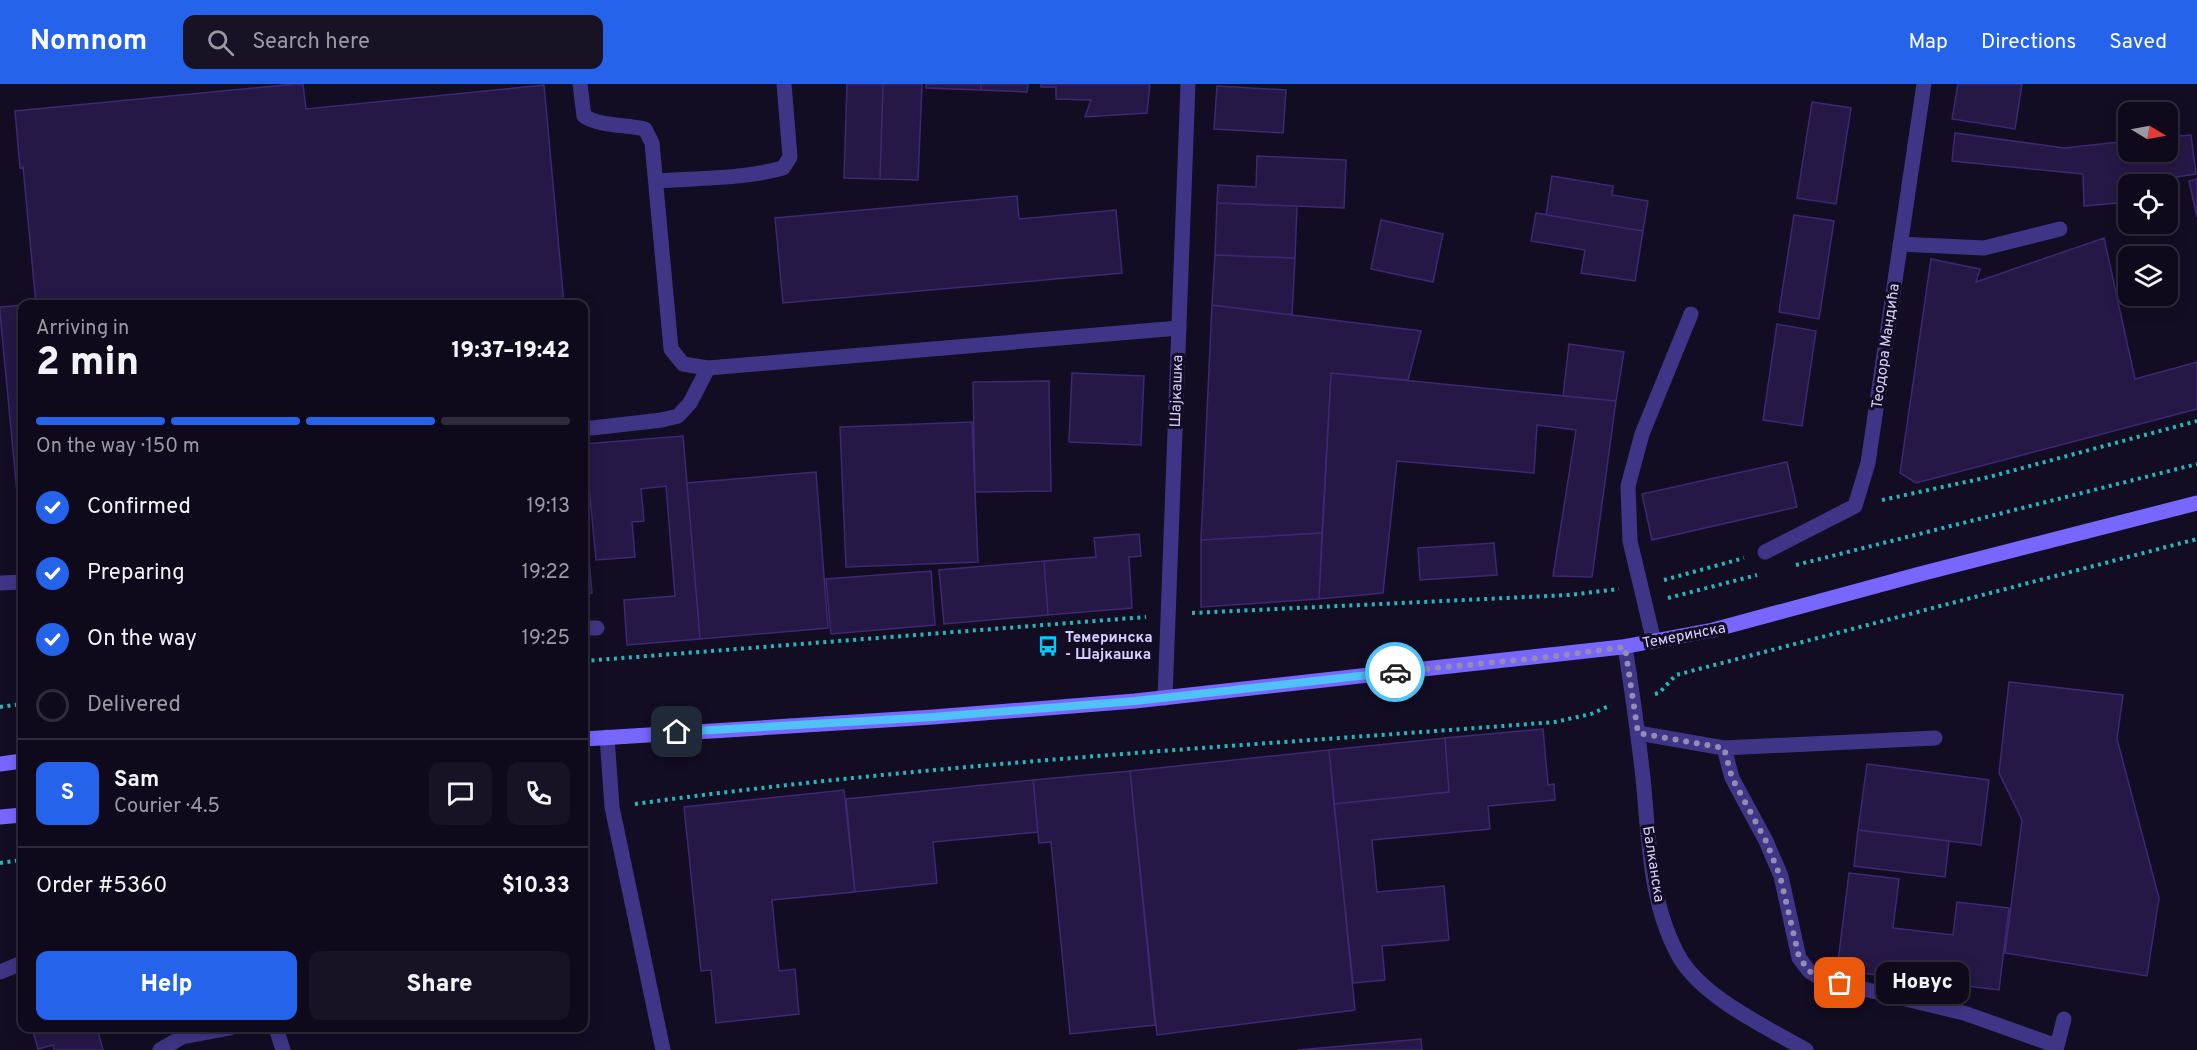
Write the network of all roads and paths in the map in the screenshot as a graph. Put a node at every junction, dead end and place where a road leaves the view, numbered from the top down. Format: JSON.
{"nodes":[{"id":1,"x":580,"y":84,"type":"edge"},
{"id":2,"x":784,"y":84,"type":"edge"},
{"id":3,"x":1188,"y":84,"type":"edge"},
{"id":4,"x":1924,"y":84,"type":"edge"},
{"id":5,"x":656,"y":181,"type":"junction"},
{"id":6,"x":2060,"y":229,"type":"dead end"},
{"id":7,"x":1900,"y":244,"type":"junction"},
{"id":8,"x":1691,"y":314,"type":"dead end"},
{"id":9,"x":1179,"y":328,"type":"junction"},
{"id":10,"x":708,"y":369,"type":"junction"},
{"id":11,"x":2197,"y":421,"type":"edge"},
{"id":12,"x":592,"y":428,"type":"dead end"},
{"id":13,"x":2197,"y":464,"type":"edge"},
{"id":14,"x":2197,"y":503,"type":"edge"},
{"id":15,"x":1855,"y":506,"type":"junction"},
{"id":16,"x":2197,"y":539,"type":"edge"},
{"id":17,"x":1765,"y":552,"type":"joint"},
{"id":18,"x":1795,"y":566,"type":"dead end"},
{"id":19,"x":1761,"y":574,"type":"dead end"},
{"id":20,"x":18,"y":582,"type":"edge"},
{"id":21,"x":0,"y":583,"type":"edge"},
{"id":22,"x":1642,"y":586,"type":"junction"},
{"id":23,"x":1646,"y":603,"type":"junction"},
{"id":24,"x":1169,"y":615,"type":"junction"},
{"id":25,"x":1654,"y":642,"type":"junction"},
{"id":26,"x":1625,"y":647,"type":"junction"},
{"id":27,"x":588,"y":661,"type":"edge"},
{"id":28,"x":1633,"y":697,"type":"junction"},
{"id":29,"x":1165,"y":698,"type":"junction"},
{"id":30,"x":18,"y":705,"type":"edge"},
{"id":31,"x":0,"y":707,"type":"edge"},
{"id":32,"x":1638,"y":733,"type":"junction"},
{"id":33,"x":607,"y":737,"type":"junction"},
{"id":34,"x":1935,"y":738,"type":"dead end"},
{"id":35,"x":588,"y":739,"type":"edge"},
{"id":36,"x":1724,"y":748,"type":"junction"},
{"id":37,"x":18,"y":762,"type":"edge"},
{"id":38,"x":0,"y":764,"type":"edge"},
{"id":39,"x":612,"y":807,"type":"junction"},
{"id":40,"x":18,"y":815,"type":"edge"},
{"id":41,"x":0,"y":817,"type":"edge"},
{"id":42,"x":18,"y":860,"type":"edge"},
{"id":43,"x":0,"y":862,"type":"edge"},
{"id":44,"x":18,"y":965,"type":"edge"},
{"id":45,"x":0,"y":972,"type":"edge"},
{"id":46,"x":2064,"y":1019,"type":"dead end"},
{"id":47,"x":209,"y":1032,"type":"edge"},
{"id":48,"x":277,"y":1032,"type":"edge"},
{"id":49,"x":2057,"y":1048,"type":"edge"},
{"id":50,"x":160,"y":1050,"type":"edge"},
{"id":51,"x":283,"y":1050,"type":"edge"},
{"id":52,"x":663,"y":1050,"type":"edge"},
{"id":53,"x":1806,"y":1050,"type":"edge"}],
"edges":[{"from":1,"to":5,"type":"street"},
{"from":2,"to":5,"type":"street"},
{"from":3,"to":9,"type":"street","name":"Шајкашка"},
{"from":4,"to":7,"type":"street","name":"Теодора Мандића"},
{"from":5,"to":10,"type":"street"},
{"from":6,"to":7,"type":"street"},
{"from":7,"to":15,"type":"street","name":"Теодора Мандића"},
{"from":8,"to":22,"type":"street"},
{"from":9,"to":10,"type":"street"},
{"from":9,"to":24,"type":"street","name":"Шајкашка"},
{"from":10,"to":12,"type":"street"},
{"from":11,"to":15,"type":"path"},
{"from":13,"to":18,"type":"path"},
{"from":14,"to":25,"type":"main road","name":"Темеринска"},
{"from":15,"to":17,"type":"street"},
{"from":16,"to":28,"type":"path"},
{"from":17,"to":22,"type":"path"},
{"from":19,"to":23,"type":"path"},
{"from":20,"to":21,"type":"street"},
{"from":22,"to":23,"type":"street"},
{"from":22,"to":24,"type":"path"},
{"from":23,"to":25,"type":"street"},
{"from":24,"to":27,"type":"path"},
{"from":24,"to":29,"type":"street","name":"Шајкашка"},
{"from":25,"to":26,"type":"main road","name":"Темеринска"},
{"from":26,"to":28,"type":"street","name":"Балканска"},
{"from":26,"to":29,"type":"main road","name":"Темеринска"},
{"from":28,"to":32,"type":"street","name":"Балканска"},
{"from":28,"to":39,"type":"path"},
{"from":29,"to":33,"type":"main road","name":"Темеринска"},
{"from":30,"to":31,"type":"path"},
{"from":32,"to":36,"type":"street"},
{"from":32,"to":53,"type":"street","name":"Балканска"},
{"from":33,"to":35,"type":"main road","name":"Темеринска"},
{"from":33,"to":39,"type":"street"},
{"from":34,"to":36,"type":"street"},
{"from":36,"to":49,"type":"street"},
{"from":37,"to":38,"type":"main road"},
{"from":39,"to":52,"type":"street"},
{"from":40,"to":41,"type":"main road"},
{"from":42,"to":43,"type":"path"},
{"from":44,"to":45,"type":"street"},
{"from":46,"to":49,"type":"street"},
{"from":47,"to":50,"type":"street"},
{"from":48,"to":51,"type":"street"}]}
